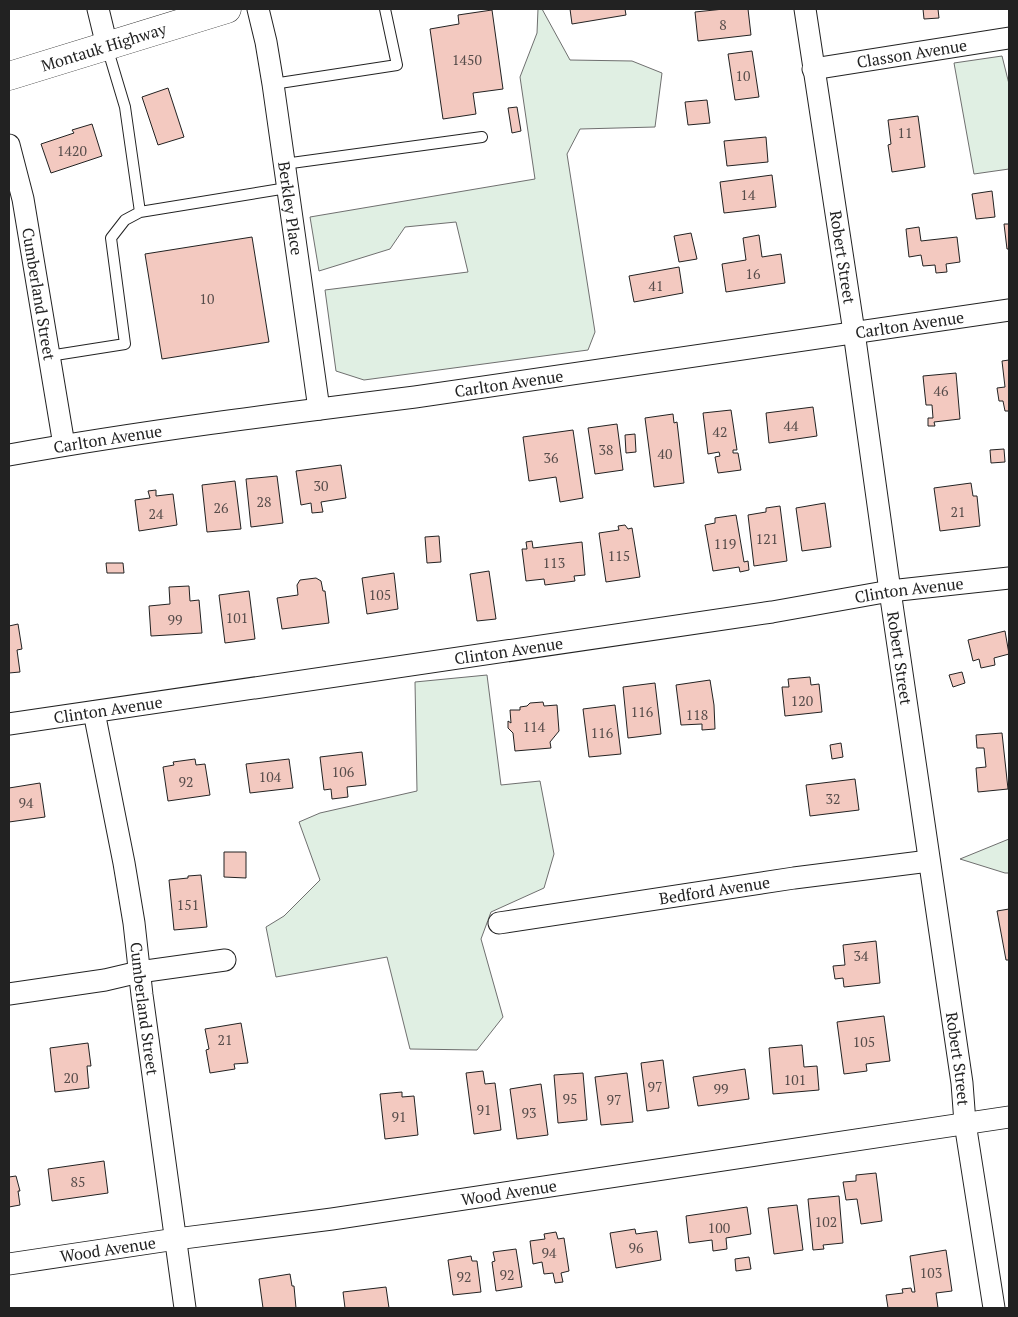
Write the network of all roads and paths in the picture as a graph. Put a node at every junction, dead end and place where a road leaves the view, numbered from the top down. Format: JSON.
{"nodes":[{"id":1,"x":98,"y":9,"type":"edge"},
{"id":2,"x":227,"y":9,"type":"edge"},
{"id":3,"x":258,"y":9,"type":"edge"},
{"id":4,"x":385,"y":9,"type":"edge"},
{"id":5,"x":804,"y":9,"type":"edge"},
{"id":6,"x":1009,"y":38,"type":"edge"},
{"id":7,"x":107,"y":46,"type":"junction"},
{"id":8,"x":813,"y":69,"type":"junction"},
{"id":9,"x":9,"y":76,"type":"edge"},
{"id":10,"x":273,"y":84,"type":"junction"},
{"id":11,"x":482,"y":137,"type":"dead end"},
{"id":12,"x":9,"y":145,"type":"edge"},
{"id":13,"x":284,"y":164,"type":"junction"},
{"id":14,"x":287,"y":188,"type":"junction"},
{"id":15,"x":140,"y":212,"type":"junction"},
{"id":16,"x":1009,"y":310,"type":"edge"},
{"id":17,"x":854,"y":332,"type":"junction"},
{"id":18,"x":49,"y":356,"type":"junction"},
{"id":19,"x":319,"y":409,"type":"junction"},
{"id":20,"x":64,"y":445,"type":"junction"},
{"id":21,"x":9,"y":455,"type":"edge"},
{"id":22,"x":1009,"y":578,"type":"edge"},
{"id":23,"x":890,"y":591,"type":"junction"},
{"id":24,"x":94,"y":712,"type":"junction"},
{"id":25,"x":9,"y":724,"type":"edge"},
{"id":26,"x":929,"y":861,"type":"junction"},
{"id":27,"x":499,"y":923,"type":"dead end"},
{"id":28,"x":226,"y":960,"type":"dead end"},
{"id":29,"x":139,"y":972,"type":"junction"},
{"id":30,"x":9,"y":994,"type":"edge"},
{"id":31,"x":1009,"y":1116,"type":"edge"},
{"id":32,"x":965,"y":1123,"type":"junction"},
{"id":33,"x":176,"y":1239,"type":"junction"},
{"id":34,"x":9,"y":1264,"type":"edge"},
{"id":35,"x":184,"y":1308,"type":"edge"},
{"id":36,"x":994,"y":1308,"type":"edge"}],
"edges":[{"from":1,"to":7,"type":"street"},
{"from":2,"to":7,"type":"main road","name":"Montauk Highway"},
{"from":3,"to":10,"type":"street","name":"Berkley Place"},
{"from":4,"to":10,"type":"lane"},
{"from":5,"to":8,"type":"street","name":"Robert Street"},
{"from":6,"to":8,"type":"street","name":"Classon Avenue"},
{"from":7,"to":9,"type":"main road","name":"Montauk Highway"},
{"from":7,"to":15,"type":"lane"},
{"from":8,"to":17,"type":"street","name":"Robert Street"},
{"from":10,"to":13,"type":"street","name":"Berkley Place"},
{"from":11,"to":13,"type":"lane"},
{"from":12,"to":18,"type":"street","name":"Cumberland Street"},
{"from":13,"to":14,"type":"street","name":"Berkley Place"},
{"from":14,"to":15,"type":"lane"},
{"from":14,"to":19,"type":"street","name":"Berkley Place"},
{"from":15,"to":18,"type":"lane"},
{"from":16,"to":17,"type":"street","name":"Carlton Avenue"},
{"from":17,"to":19,"type":"street","name":"Carlton Avenue"},
{"from":17,"to":23,"type":"street","name":"Robert Street"},
{"from":18,"to":20,"type":"street","name":"Cumberland Street"},
{"from":19,"to":20,"type":"street","name":"Carlton Avenue"},
{"from":20,"to":21,"type":"street","name":"Carlton Avenue"},
{"from":22,"to":23,"type":"street","name":"Clinton Avenue"},
{"from":23,"to":24,"type":"street","name":"Clinton Avenue"},
{"from":23,"to":26,"type":"street","name":"Robert Street"},
{"from":24,"to":25,"type":"street","name":"Clinton Avenue"},
{"from":24,"to":29,"type":"street","name":"Cumberland Street"},
{"from":26,"to":27,"type":"street","name":"Bedford Avenue"},
{"from":26,"to":32,"type":"street","name":"Robert Street"},
{"from":28,"to":29,"type":"street"},
{"from":29,"to":30,"type":"street"},
{"from":29,"to":33,"type":"street","name":"Cumberland Street"},
{"from":31,"to":32,"type":"street","name":"Wood Avenue"},
{"from":32,"to":33,"type":"street","name":"Wood Avenue"},
{"from":32,"to":36,"type":"street","name":"Robert Street"},
{"from":33,"to":34,"type":"street","name":"Wood Avenue"},
{"from":33,"to":35,"type":"street","name":"Cumberland Street"}]}
